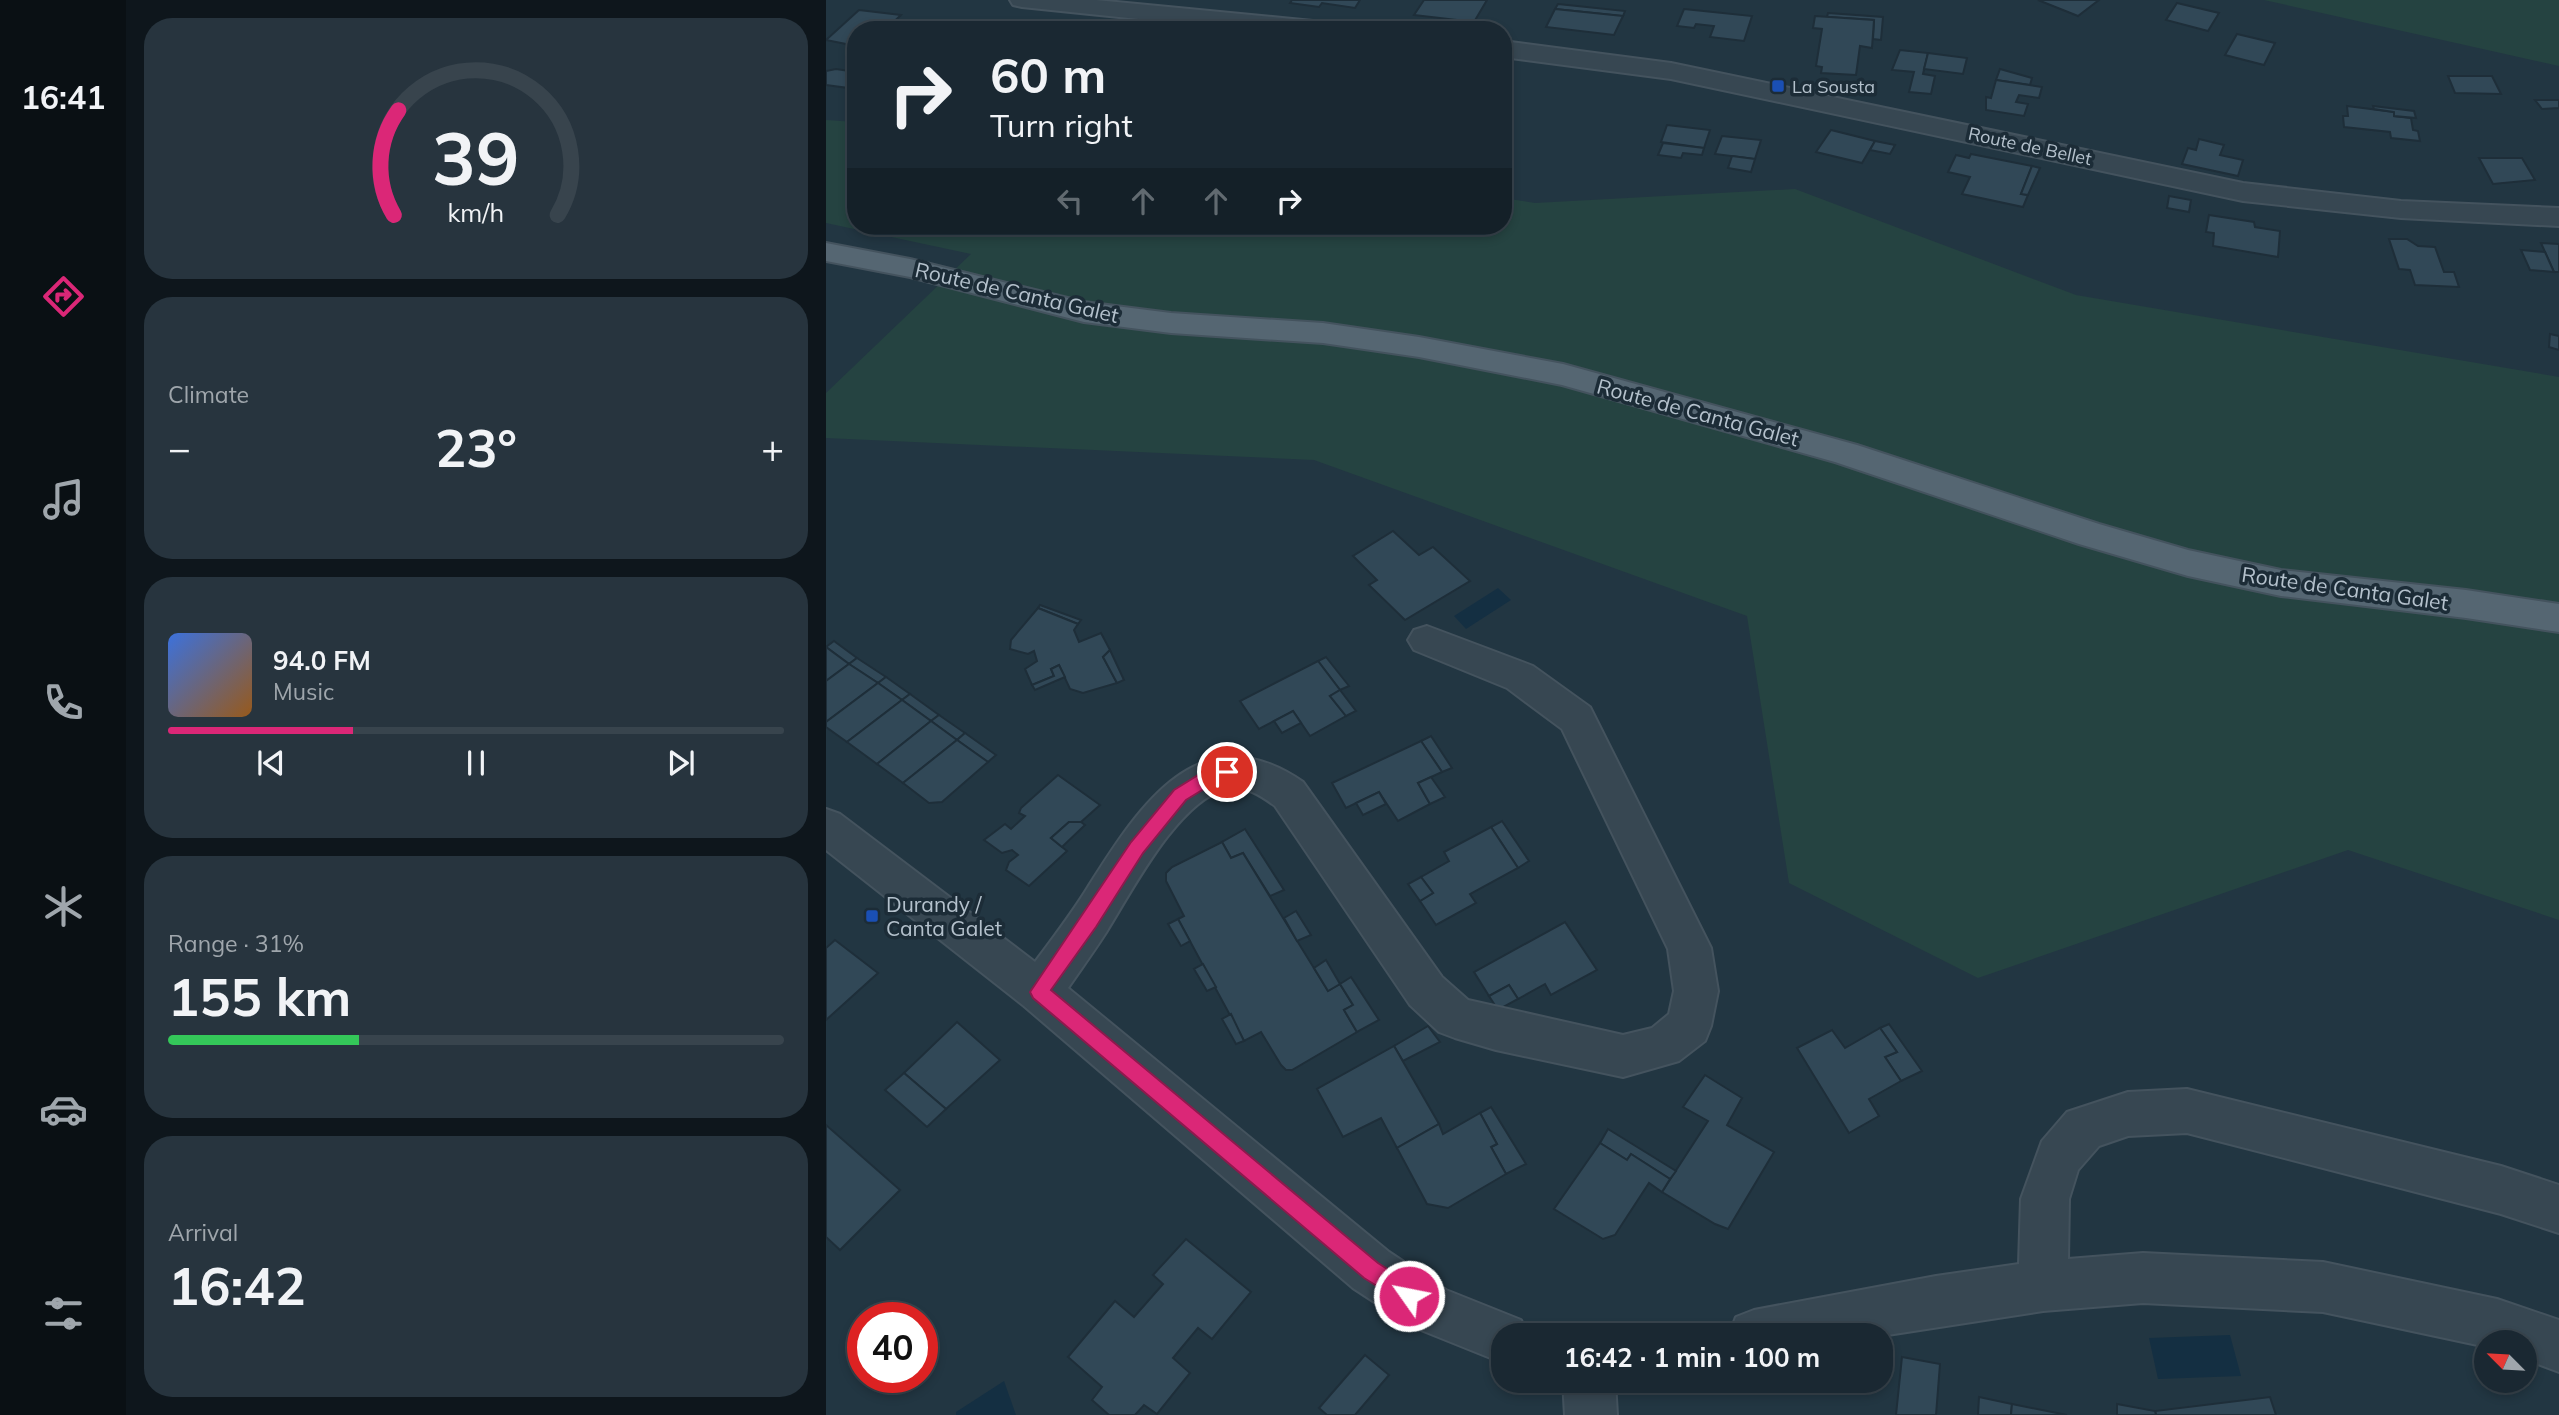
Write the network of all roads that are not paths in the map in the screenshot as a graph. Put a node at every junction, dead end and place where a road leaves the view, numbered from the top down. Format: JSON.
{"nodes":[{"id":1,"x":1022,"y":0,"type":"edge"},
{"id":2,"x":1233,"y":21,"type":"edge"},
{"id":3,"x":1512,"y":50,"type":"edge"},
{"id":4,"x":2559,"y":218,"type":"edge"},
{"id":5,"x":826,"y":252,"type":"edge"},
{"id":6,"x":2559,"y":618,"type":"edge"},
{"id":7,"x":1427,"y":640,"type":"dead end"},
{"id":8,"x":826,"y":826,"type":"edge"},
{"id":9,"x":1040,"y":992,"type":"junction"},
{"id":10,"x":2559,"y":1209,"type":"edge"},
{"id":11,"x":2043,"y":1286,"type":"junction"},
{"id":12,"x":1818,"y":1323,"type":"edge"},
{"id":13,"x":1491,"y":1333,"type":"edge"},
{"id":14,"x":2559,"y":1346,"type":"edge"},
{"id":15,"x":1590,"y":1393,"type":"edge"},
{"id":16,"x":1591,"y":1415,"type":"edge"}],
"edges":[{"from":1,"to":2,"type":"street"},
{"from":3,"to":4,"type":"street","name":"Route de Bellet"},
{"from":5,"to":6,"type":"main road","name":"Route de Canta Galet"},
{"from":7,"to":9,"type":"street"},
{"from":8,"to":9,"type":"street"},
{"from":9,"to":13,"type":"street"},
{"from":10,"to":11,"type":"street"},
{"from":11,"to":12,"type":"street"},
{"from":11,"to":14,"type":"street"},
{"from":15,"to":16,"type":"street"}]}
